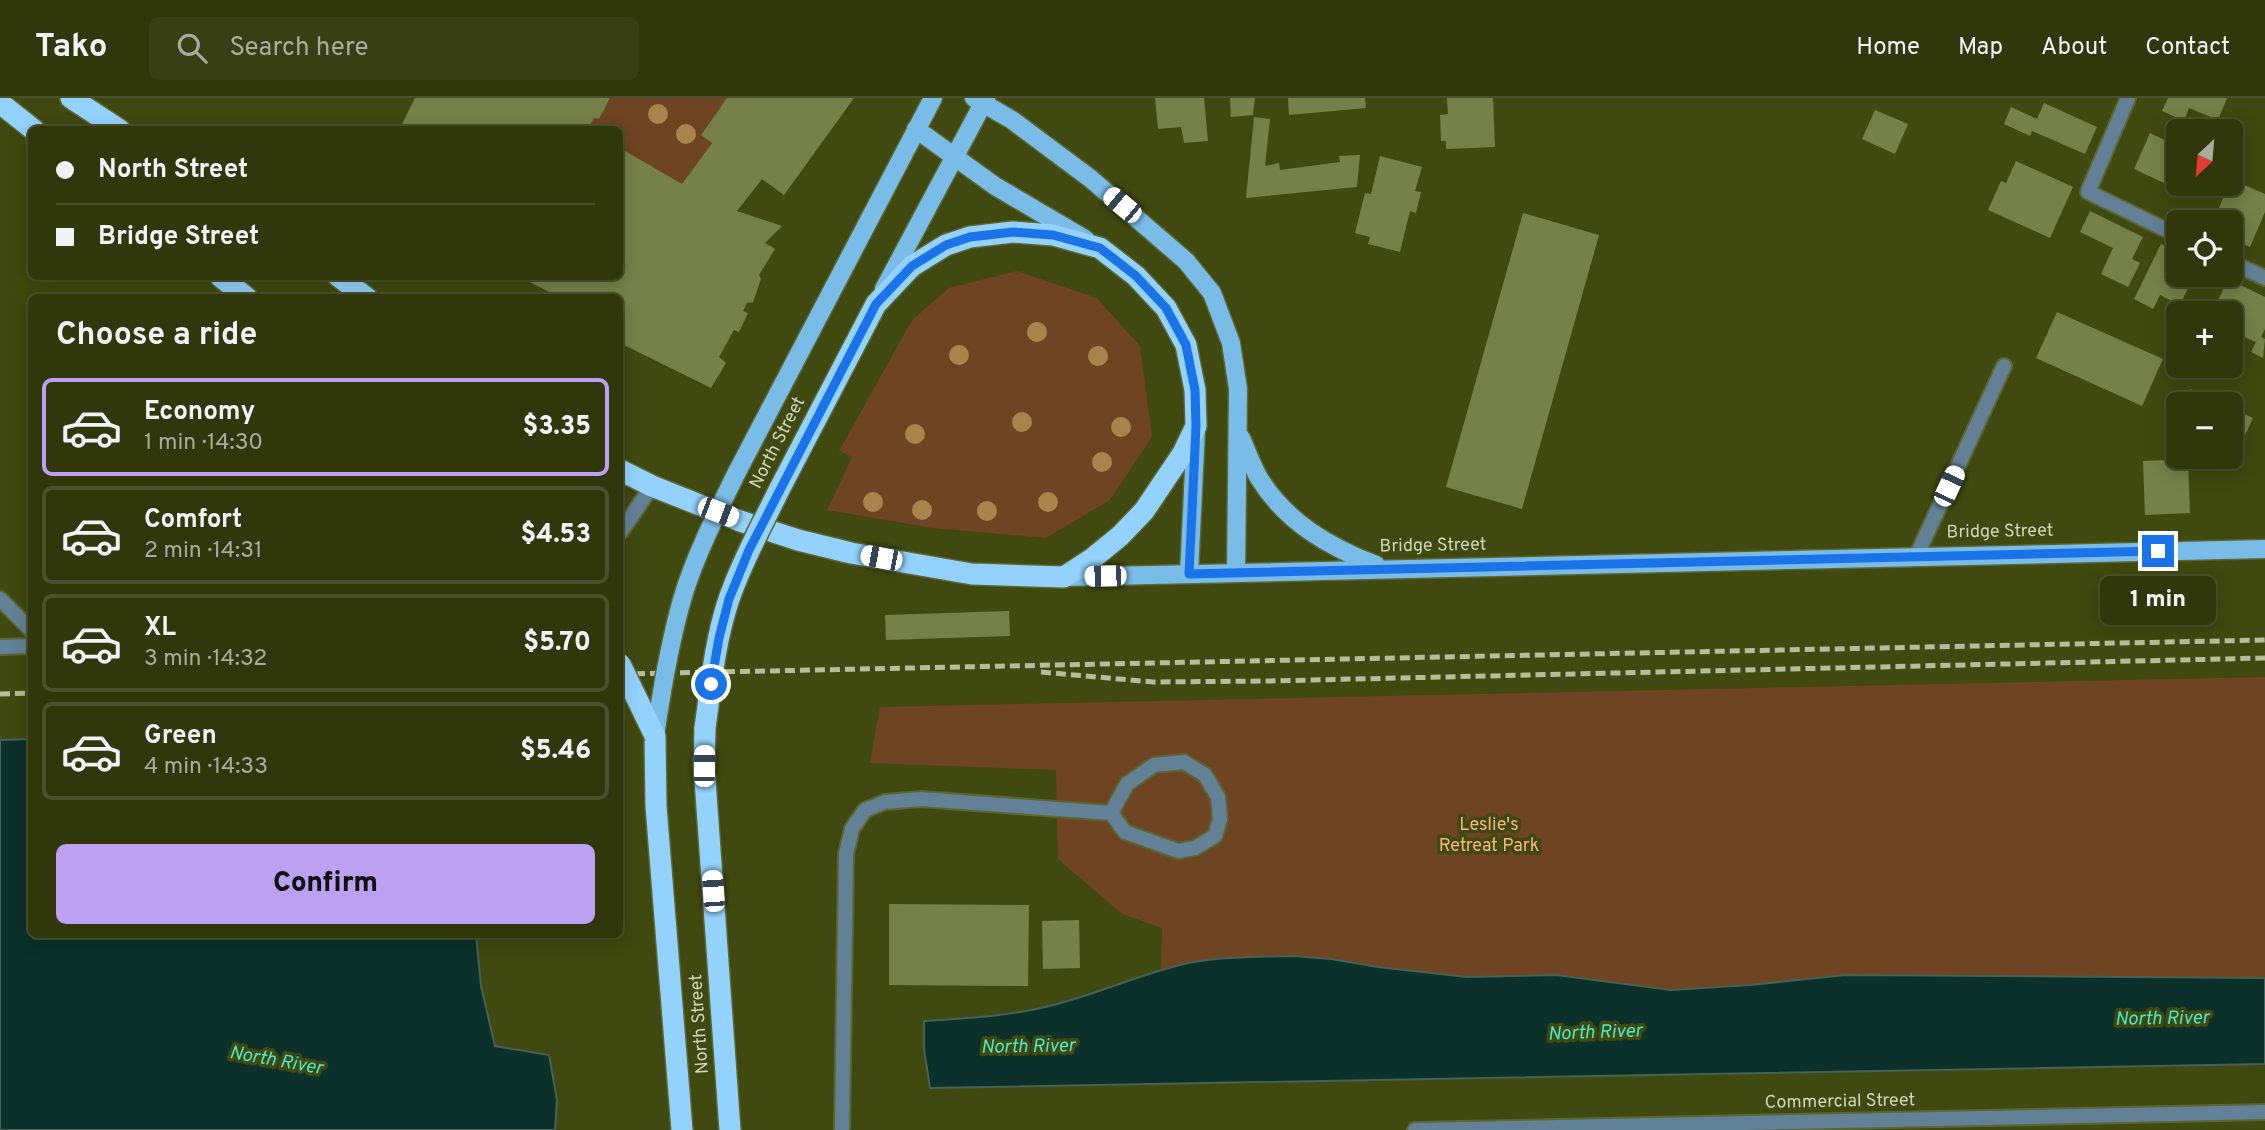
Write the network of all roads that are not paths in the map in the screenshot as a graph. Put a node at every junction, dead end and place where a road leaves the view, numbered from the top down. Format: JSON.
{"nodes":[{"id":1,"x":71,"y":98,"type":"edge"},
{"id":2,"x":933,"y":98,"type":"edge"},
{"id":3,"x":2128,"y":98,"type":"edge"},
{"id":4,"x":981,"y":100,"type":"edge"},
{"id":5,"x":0,"y":103,"type":"edge"},
{"id":6,"x":29,"y":126,"type":"edge"},
{"id":7,"x":114,"y":126,"type":"edge"},
{"id":8,"x":916,"y":129,"type":"junction"},
{"id":9,"x":954,"y":159,"type":"junction"},
{"id":10,"x":2166,"y":230,"type":"edge"},
{"id":11,"x":1100,"y":248,"type":"junction"},
{"id":12,"x":2243,"y":268,"type":"edge"},
{"id":13,"x":2265,"y":278,"type":"edge"},
{"id":14,"x":225,"y":280,"type":"edge"},
{"id":15,"x":343,"y":280,"type":"edge"},
{"id":16,"x":242,"y":294,"type":"edge"},
{"id":17,"x":362,"y":294,"type":"edge"},
{"id":18,"x":876,"y":304,"type":"junction"},
{"id":19,"x":2004,"y":366,"type":"dead end"},
{"id":20,"x":1196,"y":426,"type":"junction"},
{"id":21,"x":1239,"y":434,"type":"junction"},
{"id":22,"x":623,"y":472,"type":"edge"},
{"id":23,"x":652,"y":486,"type":"junction"},
{"id":24,"x":623,"y":529,"type":"edge"},
{"id":25,"x":2265,"y":549,"type":"edge"},
{"id":26,"x":1916,"y":557,"type":"junction"},
{"id":27,"x":1385,"y":569,"type":"junction"},
{"id":28,"x":1236,"y":573,"type":"junction"},
{"id":29,"x":1189,"y":574,"type":"junction"},
{"id":30,"x":1064,"y":577,"type":"junction"},
{"id":31,"x":0,"y":599,"type":"edge"},
{"id":32,"x":28,"y":627,"type":"edge"},
{"id":33,"x":28,"y":646,"type":"edge"},
{"id":34,"x":0,"y":648,"type":"edge"},
{"id":35,"x":623,"y":670,"type":"edge"},
{"id":36,"x":655,"y":736,"type":"junction"},
{"id":37,"x":1111,"y":813,"type":"junction"},
{"id":38,"x":2265,"y":1112,"type":"edge"},
{"id":39,"x":682,"y":1130,"type":"edge"},
{"id":40,"x":730,"y":1130,"type":"edge"},
{"id":41,"x":842,"y":1130,"type":"edge"},
{"id":42,"x":1415,"y":1130,"type":"edge"}],
"edges":[{"from":1,"to":7,"type":"highway"},
{"from":2,"to":8,"type":"main road","name":"North Street"},
{"from":3,"to":10,"type":"street"},
{"from":4,"to":9,"type":"main road","name":"North Street"},
{"from":4,"to":21,"type":"main road"},
{"from":5,"to":6,"type":"highway"},
{"from":8,"to":9,"type":"main road"},
{"from":8,"to":36,"type":"main road","name":"North Street","bridge":true},
{"from":9,"to":11,"type":"main road"},
{"from":9,"to":18,"type":"main road","name":"North Street"},
{"from":11,"to":18,"type":"highway"},
{"from":11,"to":20,"type":"highway"},
{"from":12,"to":13,"type":"street"},
{"from":14,"to":16,"type":"highway"},
{"from":15,"to":17,"type":"highway"},
{"from":18,"to":40,"type":"highway","name":"North Street","bridge":true},
{"from":19,"to":26,"type":"street"},
{"from":20,"to":29,"type":"main road"},
{"from":20,"to":30,"type":"highway"},
{"from":21,"to":27,"type":"main road"},
{"from":21,"to":28,"type":"main road"},
{"from":22,"to":23,"type":"highway","name":"Bridge Street"},
{"from":23,"to":24,"type":"street"},
{"from":23,"to":30,"type":"highway","name":"Bridge Street"},
{"from":25,"to":26,"type":"main road","name":"Bridge Street"},
{"from":26,"to":27,"type":"main road","name":"Bridge Street"},
{"from":27,"to":28,"type":"main road","name":"Bridge Street"},
{"from":28,"to":29,"type":"main road","name":"Bridge Street"},
{"from":29,"to":30,"type":"main road","name":"Bridge Street"},
{"from":31,"to":32,"type":"street"},
{"from":33,"to":34,"type":"street"},
{"from":35,"to":36,"type":"highway","bridge":true},
{"from":36,"to":39,"type":"highway","name":"North Street"},
{"from":37,"to":37,"type":"street"},
{"from":37,"to":41,"type":"street"},
{"from":38,"to":42,"type":"street","name":"Commercial Street"}]}
